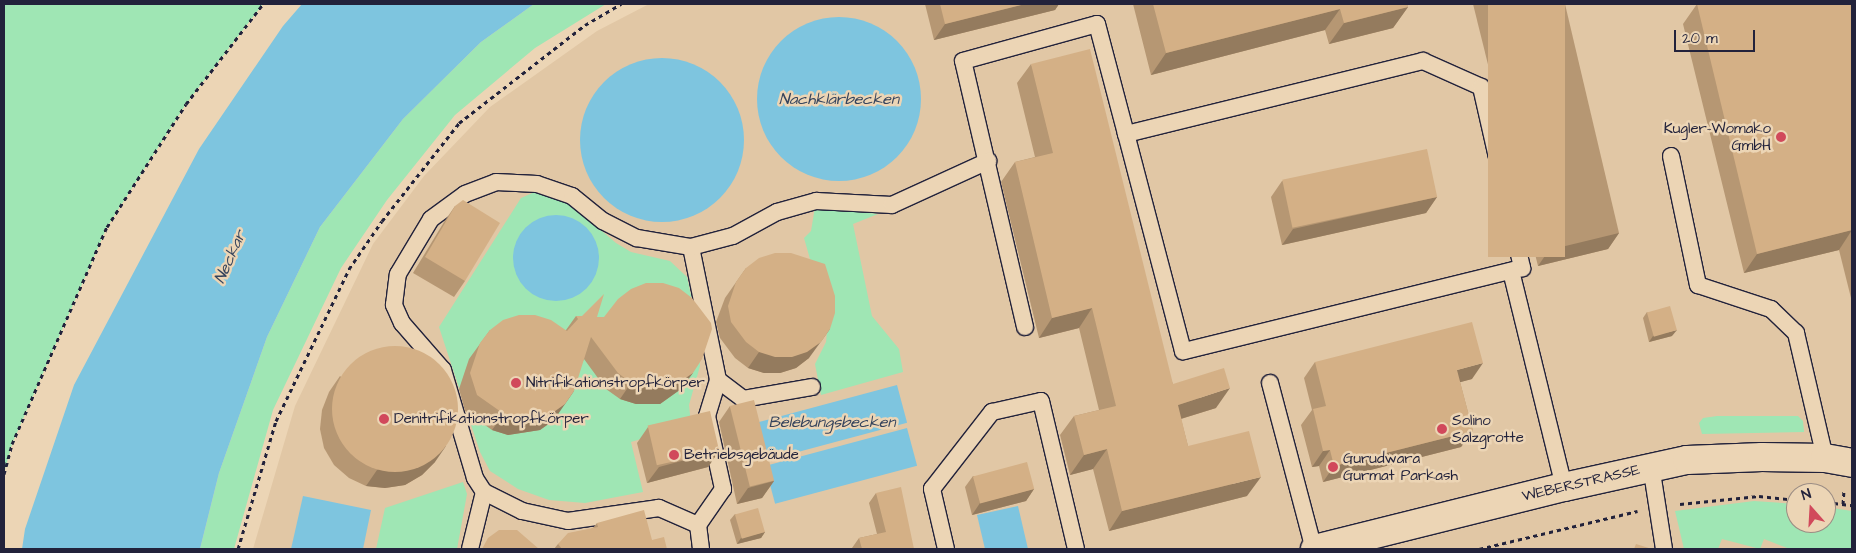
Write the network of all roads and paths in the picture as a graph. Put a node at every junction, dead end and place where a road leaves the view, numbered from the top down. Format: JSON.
{"nodes":[{"id":1,"x":263,"y":4,"type":"edge"},
{"id":2,"x":1126,"y":134,"type":"junction"},
{"id":3,"x":1671,"y":156,"type":"dead end"},
{"id":4,"x":988,"y":161,"type":"junction"},
{"id":5,"x":691,"y":247,"type":"junction"},
{"id":6,"x":1511,"y":271,"type":"junction"},
{"id":7,"x":1025,"y":327,"type":"dead end"},
{"id":8,"x":718,"y":380,"type":"junction"},
{"id":9,"x":1270,"y":383,"type":"dead end"},
{"id":10,"x":812,"y":387,"type":"dead end"},
{"id":11,"x":1825,"y":458,"type":"junction"},
{"id":12,"x":1852,"y":463,"type":"edge"},
{"id":13,"x":1652,"y":466,"type":"junction"},
{"id":14,"x":4,"y":474,"type":"edge"},
{"id":15,"x":1564,"y":487,"type":"junction"},
{"id":16,"x":484,"y":492,"type":"junction"},
{"id":17,"x":1836,"y":503,"type":"edge"},
{"id":18,"x":1852,"y":505,"type":"edge"},
{"id":19,"x":698,"y":525,"type":"junction"},
{"id":20,"x":470,"y":549,"type":"edge"},
{"id":21,"x":701,"y":549,"type":"edge"},
{"id":22,"x":946,"y":549,"type":"edge"},
{"id":23,"x":1076,"y":549,"type":"edge"},
{"id":24,"x":1314,"y":549,"type":"edge"},
{"id":25,"x":1664,"y":549,"type":"edge"}],
"edges":[{"from":1,"to":14,"type":"path"},
{"from":2,"to":4,"type":"lane"},
{"from":2,"to":6,"type":"lane"},
{"from":2,"to":6,"type":"lane"},
{"from":3,"to":11,"type":"lane"},
{"from":4,"to":5,"type":"lane"},
{"from":4,"to":7,"type":"lane"},
{"from":5,"to":8,"type":"lane"},
{"from":5,"to":16,"type":"lane"},
{"from":6,"to":15,"type":"lane"},
{"from":8,"to":10,"type":"lane"},
{"from":8,"to":19,"type":"lane"},
{"from":9,"to":24,"type":"lane"},
{"from":11,"to":12,"type":"street","name":"WEBERSTRASSE"},
{"from":11,"to":13,"type":"street","name":"WEBERSTRASSE"},
{"from":13,"to":15,"type":"street","name":"WEBERSTRASSE"},
{"from":13,"to":25,"type":"lane"},
{"from":15,"to":24,"type":"street","name":"WEBERSTRASSE"},
{"from":16,"to":19,"type":"lane"},
{"from":16,"to":20,"type":"lane"},
{"from":17,"to":18,"type":"path"},
{"from":19,"to":21,"type":"lane"},
{"from":22,"to":23,"type":"lane"}]}
